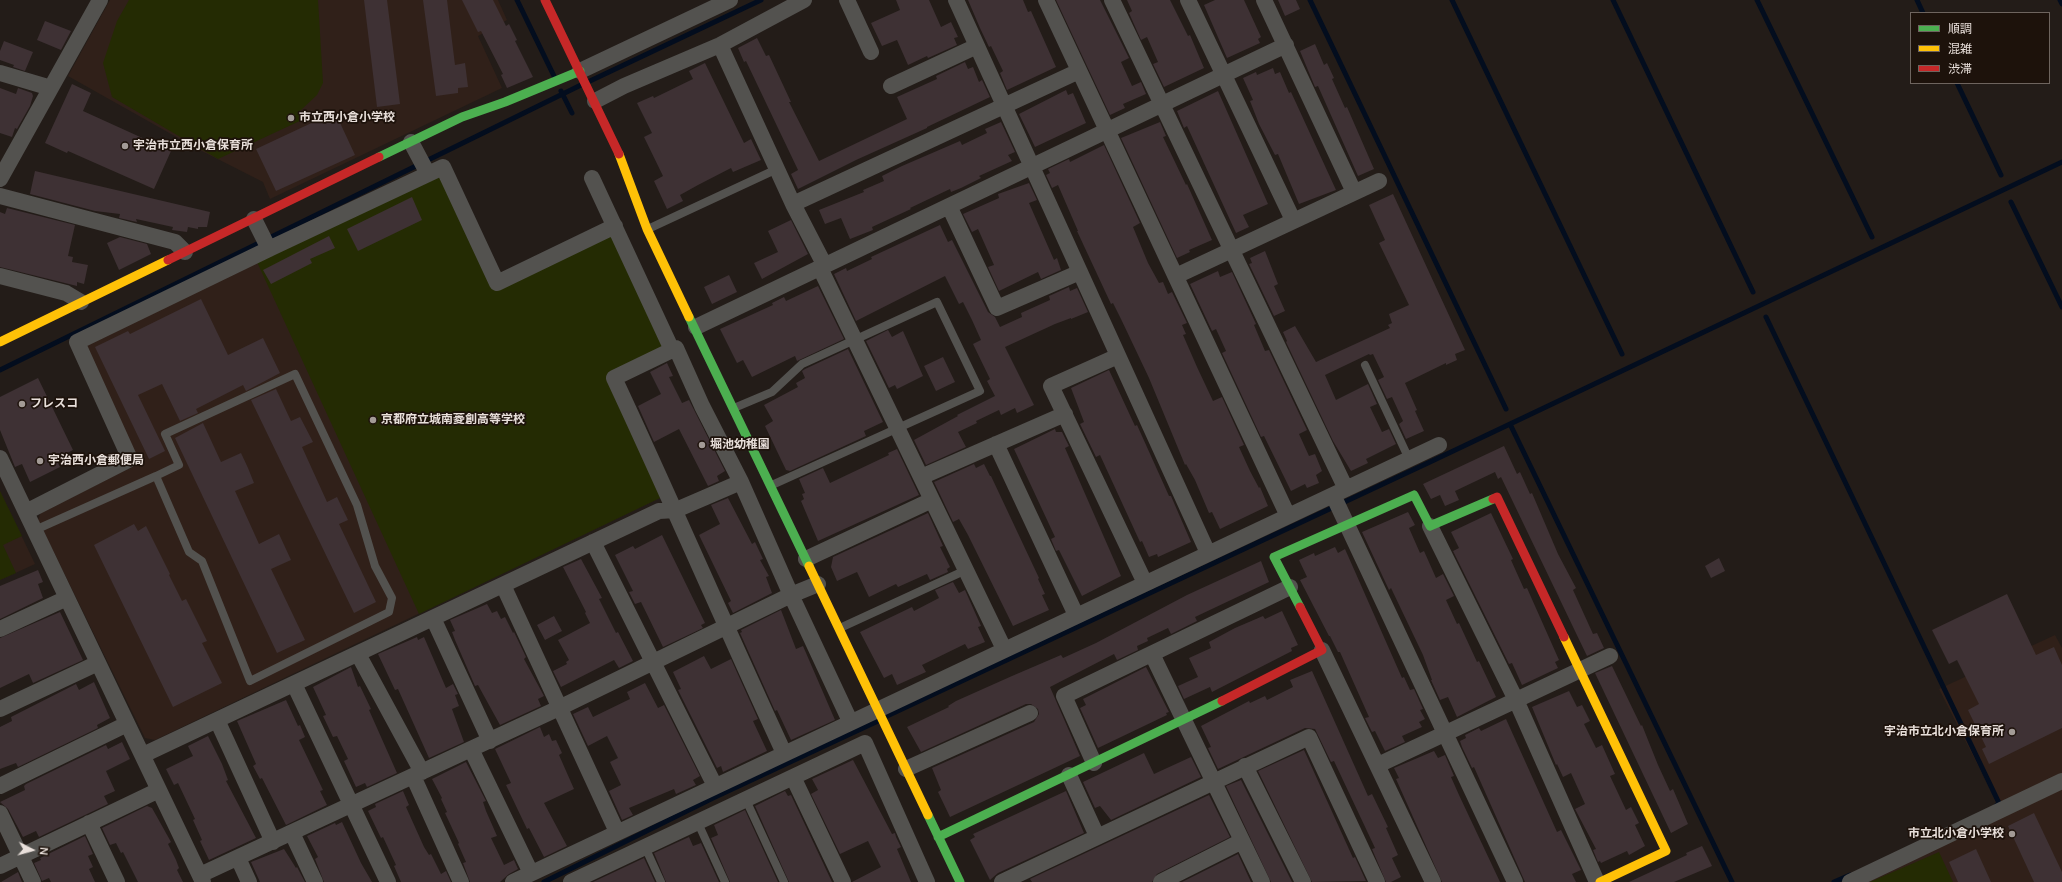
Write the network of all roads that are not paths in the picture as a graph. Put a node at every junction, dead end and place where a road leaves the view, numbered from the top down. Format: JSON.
{"nodes":[{"id":1,"x":100,"y":0,"type":"edge"},
{"id":2,"x":545,"y":0,"type":"edge"},
{"id":3,"x":730,"y":0,"type":"edge"},
{"id":4,"x":804,"y":0,"type":"edge"},
{"id":5,"x":847,"y":0,"type":"edge"},
{"id":6,"x":956,"y":0,"type":"edge"},
{"id":7,"x":1046,"y":0,"type":"edge"},
{"id":8,"x":1112,"y":0,"type":"edge"},
{"id":9,"x":1188,"y":0,"type":"edge"},
{"id":10,"x":1264,"y":0,"type":"edge"},
{"id":11,"x":720,"y":45,"type":"junction"},
{"id":12,"x":1286,"y":45,"type":"junction"},
{"id":13,"x":977,"y":46,"type":"junction"},
{"id":14,"x":872,"y":52,"type":"dead end"},
{"id":15,"x":1080,"y":71,"type":"junction"},
{"id":16,"x":0,"y":73,"type":"edge"},
{"id":17,"x":576,"y":74,"type":"junction"},
{"id":18,"x":1224,"y":75,"type":"junction"},
{"id":19,"x":891,"y":86,"type":"dead end"},
{"id":20,"x":51,"y":88,"type":"junction"},
{"id":21,"x":593,"y":97,"type":"junction"},
{"id":22,"x":1162,"y":104,"type":"junction"},
{"id":23,"x":1004,"y":106,"type":"junction"},
{"id":24,"x":1108,"y":131,"type":"junction"},
{"id":25,"x":414,"y":146,"type":"junction"},
{"id":26,"x":1032,"y":167,"type":"junction"},
{"id":27,"x":777,"y":169,"type":"junction"},
{"id":28,"x":426,"y":170,"type":"junction"},
{"id":29,"x":592,"y":178,"type":"dead end"},
{"id":30,"x":0,"y":179,"type":"edge"},
{"id":31,"x":1379,"y":180,"type":"dead end"},
{"id":32,"x":1354,"y":192,"type":"junction"},
{"id":33,"x":0,"y":196,"type":"edge"},
{"id":34,"x":793,"y":204,"type":"junction"},
{"id":35,"x":949,"y":206,"type":"junction"},
{"id":36,"x":1293,"y":220,"type":"junction"},
{"id":37,"x":615,"y":226,"type":"junction"},
{"id":38,"x":647,"y":229,"type":"junction"},
{"id":39,"x":262,"y":235,"type":"junction"},
{"id":40,"x":1232,"y":250,"type":"junction"},
{"id":41,"x":185,"y":252,"type":"junction"},
{"id":42,"x":822,"y":267,"type":"junction"},
{"id":43,"x":1080,"y":272,"type":"junction"},
{"id":44,"x":0,"y":276,"type":"edge"},
{"id":45,"x":1176,"y":276,"type":"junction"},
{"id":46,"x":81,"y":302,"type":"junction"},
{"id":47,"x":696,"y":327,"type":"junction"},
{"id":48,"x":854,"y":339,"type":"junction"},
{"id":49,"x":0,"y":342,"type":"edge"},
{"id":50,"x":672,"y":350,"type":"junction"},
{"id":51,"x":1118,"y":356,"type":"junction"},
{"id":52,"x":1365,"y":365,"type":"dead end"},
{"id":53,"x":727,"y":393,"type":"junction"},
{"id":54,"x":702,"y":406,"type":"junction"},
{"id":55,"x":734,"y":408,"type":"junction"},
{"id":56,"x":1065,"y":414,"type":"junction"},
{"id":57,"x":897,"y":428,"type":"junction"},
{"id":58,"x":996,"y":444,"type":"junction"},
{"id":59,"x":1440,"y":445,"type":"dead end"},
{"id":60,"x":0,"y":458,"type":"edge"},
{"id":61,"x":1409,"y":459,"type":"junction"},
{"id":62,"x":156,"y":476,"type":"junction"},
{"id":63,"x":921,"y":477,"type":"junction"},
{"id":64,"x":741,"y":482,"type":"junction"},
{"id":65,"x":771,"y":485,"type":"junction"},
{"id":66,"x":1339,"y":492,"type":"junction"},
{"id":67,"x":932,"y":500,"type":"junction"},
{"id":68,"x":676,"y":510,"type":"junction"},
{"id":69,"x":26,"y":512,"type":"junction"},
{"id":70,"x":1288,"y":516,"type":"junction"},
{"id":71,"x":1346,"y":524,"type":"junction"},
{"id":72,"x":1430,"y":526,"type":"junction"},
{"id":73,"x":35,"y":530,"type":"junction"},
{"id":74,"x":593,"y":542,"type":"junction"},
{"id":75,"x":1208,"y":553,"type":"junction"},
{"id":76,"x":806,"y":559,"type":"junction"},
{"id":77,"x":966,"y":570,"type":"junction"},
{"id":78,"x":1145,"y":583,"type":"junction"},
{"id":79,"x":818,"y":584,"type":"junction"},
{"id":80,"x":503,"y":585,"type":"junction"},
{"id":81,"x":1290,"y":587,"type":"junction"},
{"id":82,"x":791,"y":595,"type":"junction"},
{"id":83,"x":67,"y":598,"type":"junction"},
{"id":84,"x":1076,"y":615,"type":"junction"},
{"id":85,"x":433,"y":618,"type":"junction"},
{"id":86,"x":726,"y":627,"type":"junction"},
{"id":87,"x":0,"y":628,"type":"edge"},
{"id":88,"x":839,"y":628,"type":"junction"},
{"id":89,"x":1004,"y":649,"type":"junction"},
{"id":90,"x":1322,"y":650,"type":"junction"},
{"id":91,"x":358,"y":654,"type":"junction"},
{"id":92,"x":1152,"y":654,"type":"junction"},
{"id":93,"x":1610,"y":656,"type":"dead end"},
{"id":94,"x":653,"y":662,"type":"junction"},
{"id":95,"x":98,"y":663,"type":"junction"},
{"id":96,"x":1580,"y":670,"type":"junction"},
{"id":97,"x":294,"y":684,"type":"junction"},
{"id":98,"x":1516,"y":700,"type":"junction"},
{"id":99,"x":0,"y":708,"type":"edge"},
{"id":100,"x":559,"y":708,"type":"junction"},
{"id":101,"x":878,"y":708,"type":"junction"},
{"id":102,"x":1030,"y":713,"type":"dead end"},
{"id":103,"x":217,"y":720,"type":"junction"},
{"id":104,"x":850,"y":721,"type":"junction"},
{"id":105,"x":1184,"y":721,"type":"junction"},
{"id":106,"x":127,"y":724,"type":"junction"},
{"id":107,"x":1445,"y":734,"type":"junction"},
{"id":108,"x":490,"y":740,"type":"junction"},
{"id":109,"x":471,"y":749,"type":"junction"},
{"id":110,"x":784,"y":753,"type":"junction"},
{"id":111,"x":143,"y":755,"type":"junction"},
{"id":112,"x":1094,"y":763,"type":"junction"},
{"id":113,"x":1378,"y":765,"type":"junction"},
{"id":114,"x":1245,"y":766,"type":"junction"},
{"id":115,"x":906,"y":769,"type":"junction"},
{"id":116,"x":418,"y":774,"type":"junction"},
{"id":117,"x":1069,"y":775,"type":"junction"},
{"id":118,"x":793,"y":777,"type":"junction"},
{"id":119,"x":1213,"y":781,"type":"junction"},
{"id":120,"x":2062,"y":781,"type":"edge"},
{"id":121,"x":0,"y":786,"type":"edge"},
{"id":122,"x":715,"y":786,"type":"junction"},
{"id":123,"x":159,"y":790,"type":"junction"},
{"id":124,"x":746,"y":800,"type":"junction"},
{"id":125,"x":352,"y":805,"type":"junction"},
{"id":126,"x":0,"y":813,"type":"edge"},
{"id":127,"x":90,"y":823,"type":"junction"},
{"id":128,"x":698,"y":823,"type":"junction"},
{"id":129,"x":617,"y":832,"type":"junction"},
{"id":130,"x":292,"y":833,"type":"junction"},
{"id":131,"x":1097,"y":836,"type":"junction"},
{"id":132,"x":938,"y":837,"type":"junction"},
{"id":133,"x":1242,"y":841,"type":"junction"},
{"id":134,"x":273,"y":842,"type":"junction"},
{"id":135,"x":645,"y":847,"type":"junction"},
{"id":136,"x":20,"y":856,"type":"junction"},
{"id":137,"x":238,"y":858,"type":"junction"},
{"id":138,"x":0,"y":866,"type":"edge"},
{"id":139,"x":531,"y":873,"type":"junction"},
{"id":140,"x":596,"y":877,"type":"edge"},
{"id":141,"x":202,"y":879,"type":"edge"},
{"id":142,"x":33,"y":882,"type":"edge"},
{"id":143,"x":118,"y":882,"type":"edge"},
{"id":144,"x":249,"y":882,"type":"edge"},
{"id":145,"x":315,"y":882,"type":"edge"},
{"id":146,"x":388,"y":882,"type":"edge"},
{"id":147,"x":461,"y":882,"type":"edge"},
{"id":148,"x":513,"y":882,"type":"edge"},
{"id":149,"x":571,"y":882,"type":"edge"},
{"id":150,"x":661,"y":882,"type":"edge"},
{"id":151,"x":725,"y":882,"type":"edge"},
{"id":152,"x":784,"y":882,"type":"edge"},
{"id":153,"x":843,"y":882,"type":"edge"},
{"id":154,"x":927,"y":882,"type":"edge"},
{"id":155,"x":960,"y":882,"type":"edge"},
{"id":156,"x":1002,"y":882,"type":"edge"},
{"id":157,"x":1161,"y":882,"type":"edge"},
{"id":158,"x":1262,"y":882,"type":"edge"},
{"id":159,"x":1303,"y":882,"type":"edge"},
{"id":160,"x":1377,"y":882,"type":"edge"},
{"id":161,"x":1433,"y":882,"type":"edge"},
{"id":162,"x":1515,"y":882,"type":"edge"},
{"id":163,"x":1597,"y":882,"type":"edge"},
{"id":164,"x":1600,"y":882,"type":"edge"},
{"id":165,"x":1850,"y":882,"type":"edge"}],
"edges":[{"from":1,"to":20,"type":"street"},
{"from":2,"to":17,"type":"street"},
{"from":3,"to":17,"type":"street"},
{"from":4,"to":11,"type":"street"},
{"from":5,"to":14,"type":"street"},
{"from":6,"to":13,"type":"street"},
{"from":7,"to":15,"type":"street"},
{"from":8,"to":22,"type":"street"},
{"from":9,"to":18,"type":"street"},
{"from":10,"to":12,"type":"street"},
{"from":11,"to":21,"type":"street"},
{"from":11,"to":27,"type":"street"},
{"from":12,"to":18,"type":"street"},
{"from":12,"to":32,"type":"street"},
{"from":13,"to":19,"type":"street"},
{"from":13,"to":23,"type":"street"},
{"from":15,"to":23,"type":"street"},
{"from":15,"to":24,"type":"street"},
{"from":16,"to":20,"type":"street"},
{"from":17,"to":21,"type":"street"},
{"from":17,"to":25,"type":"street"},
{"from":18,"to":22,"type":"street"},
{"from":18,"to":36,"type":"street"},
{"from":20,"to":30,"type":"street"},
{"from":21,"to":38,"type":"street"},
{"from":22,"to":24,"type":"street"},
{"from":22,"to":40,"type":"street"},
{"from":23,"to":26,"type":"street"},
{"from":23,"to":34,"type":"street"},
{"from":24,"to":26,"type":"street"},
{"from":24,"to":45,"type":"street"},
{"from":25,"to":28,"type":"street"},
{"from":25,"to":39,"type":"street"},
{"from":26,"to":35,"type":"street"},
{"from":26,"to":43,"type":"street"},
{"from":27,"to":34,"type":"street"},
{"from":27,"to":38,"type":"lane"},
{"from":28,"to":37,"type":"street"},
{"from":28,"to":39,"type":"street"},
{"from":29,"to":37,"type":"street"},
{"from":31,"to":32,"type":"street"},
{"from":32,"to":36,"type":"street"},
{"from":33,"to":41,"type":"street"},
{"from":34,"to":42,"type":"street"},
{"from":35,"to":42,"type":"street"},
{"from":35,"to":43,"type":"street"},
{"from":36,"to":40,"type":"street"},
{"from":37,"to":50,"type":"street"},
{"from":38,"to":47,"type":"street"},
{"from":39,"to":41,"type":"street"},
{"from":39,"to":69,"type":"street"},
{"from":40,"to":45,"type":"street"},
{"from":40,"to":66,"type":"street"},
{"from":41,"to":46,"type":"street"},
{"from":42,"to":47,"type":"street"},
{"from":42,"to":48,"type":"street"},
{"from":43,"to":51,"type":"street"},
{"from":44,"to":46,"type":"street"},
{"from":45,"to":70,"type":"street"},
{"from":46,"to":49,"type":"street"},
{"from":47,"to":53,"type":"street"},
{"from":48,"to":55,"type":"lane"},
{"from":48,"to":57,"type":"street"},
{"from":48,"to":57,"type":"lane"},
{"from":50,"to":54,"type":"street"},
{"from":50,"to":68,"type":"street"},
{"from":51,"to":56,"type":"street"},
{"from":51,"to":75,"type":"street"},
{"from":52,"to":61,"type":"lane"},
{"from":53,"to":54,"type":"street"},
{"from":53,"to":55,"type":"street"},
{"from":54,"to":64,"type":"street"},
{"from":55,"to":65,"type":"street"},
{"from":56,"to":58,"type":"street"},
{"from":56,"to":78,"type":"street"},
{"from":57,"to":63,"type":"street"},
{"from":57,"to":65,"type":"lane"},
{"from":58,"to":63,"type":"street"},
{"from":58,"to":84,"type":"street"},
{"from":59,"to":61,"type":"street"},
{"from":60,"to":69,"type":"street"},
{"from":61,"to":66,"type":"street"},
{"from":62,"to":62,"type":"lane"},
{"from":62,"to":73,"type":"lane"},
{"from":63,"to":67,"type":"street"},
{"from":64,"to":68,"type":"street"},
{"from":64,"to":82,"type":"street"},
{"from":65,"to":76,"type":"street"},
{"from":66,"to":70,"type":"street"},
{"from":66,"to":71,"type":"street"},
{"from":67,"to":76,"type":"street"},
{"from":67,"to":77,"type":"street"},
{"from":68,"to":74,"type":"street"},
{"from":68,"to":86,"type":"street"},
{"from":69,"to":73,"type":"street"},
{"from":70,"to":75,"type":"street"},
{"from":71,"to":72,"type":"street"},
{"from":71,"to":81,"type":"street"},
{"from":71,"to":107,"type":"street"},
{"from":72,"to":96,"type":"street"},
{"from":72,"to":98,"type":"street"},
{"from":73,"to":83,"type":"street"},
{"from":74,"to":80,"type":"street"},
{"from":74,"to":94,"type":"street"},
{"from":75,"to":78,"type":"street"},
{"from":76,"to":79,"type":"street"},
{"from":77,"to":88,"type":"lane"},
{"from":77,"to":89,"type":"street"},
{"from":78,"to":84,"type":"street"},
{"from":79,"to":82,"type":"street"},
{"from":79,"to":88,"type":"street"},
{"from":80,"to":85,"type":"street"},
{"from":80,"to":100,"type":"street"},
{"from":81,"to":90,"type":"street"},
{"from":81,"to":92,"type":"street"},
{"from":82,"to":86,"type":"street"},
{"from":82,"to":104,"type":"street"},
{"from":83,"to":87,"type":"street"},
{"from":83,"to":95,"type":"street"},
{"from":84,"to":89,"type":"street"},
{"from":85,"to":91,"type":"street"},
{"from":85,"to":108,"type":"street"},
{"from":86,"to":94,"type":"street"},
{"from":86,"to":110,"type":"street"},
{"from":88,"to":101,"type":"street"},
{"from":89,"to":101,"type":"street"},
{"from":90,"to":105,"type":"street"},
{"from":90,"to":113,"type":"street"},
{"from":91,"to":97,"type":"street"},
{"from":91,"to":116,"type":"street"},
{"from":92,"to":105,"type":"street"},
{"from":92,"to":112,"type":"street"},
{"from":93,"to":96,"type":"street"},
{"from":94,"to":100,"type":"street"},
{"from":94,"to":122,"type":"street"},
{"from":95,"to":99,"type":"street"},
{"from":95,"to":106,"type":"street"},
{"from":96,"to":98,"type":"street"},
{"from":96,"to":164,"type":"street"},
{"from":97,"to":103,"type":"street"},
{"from":97,"to":125,"type":"street"},
{"from":98,"to":107,"type":"street"},
{"from":98,"to":163,"type":"street"},
{"from":100,"to":108,"type":"street"},
{"from":100,"to":129,"type":"street"},
{"from":101,"to":104,"type":"street"},
{"from":101,"to":115,"type":"street"},
{"from":102,"to":115,"type":"street"},
{"from":103,"to":111,"type":"street"},
{"from":103,"to":134,"type":"street"},
{"from":104,"to":110,"type":"street"},
{"from":105,"to":112,"type":"street"},
{"from":105,"to":119,"type":"street"},
{"from":106,"to":111,"type":"street"},
{"from":106,"to":121,"type":"street"},
{"from":107,"to":113,"type":"street"},
{"from":107,"to":162,"type":"street"},
{"from":108,"to":109,"type":"street"},
{"from":109,"to":116,"type":"street"},
{"from":109,"to":139,"type":"street"},
{"from":110,"to":122,"type":"street"},
{"from":111,"to":123,"type":"street"},
{"from":112,"to":117,"type":"street"},
{"from":113,"to":161,"type":"street"},
{"from":114,"to":119,"type":"street"},
{"from":114,"to":159,"type":"street"},
{"from":114,"to":160,"type":"street"},
{"from":115,"to":132,"type":"street"},
{"from":116,"to":125,"type":"street"},
{"from":116,"to":147,"type":"street"},
{"from":117,"to":131,"type":"street"},
{"from":117,"to":132,"type":"street"},
{"from":118,"to":124,"type":"street"},
{"from":118,"to":153,"type":"street"},
{"from":118,"to":154,"type":"street"},
{"from":119,"to":131,"type":"street"},
{"from":119,"to":133,"type":"street"},
{"from":120,"to":165,"type":"street"},
{"from":122,"to":129,"type":"street"},
{"from":123,"to":127,"type":"street"},
{"from":123,"to":141,"type":"street"},
{"from":124,"to":128,"type":"street"},
{"from":124,"to":152,"type":"lane"},
{"from":125,"to":130,"type":"street"},
{"from":125,"to":146,"type":"street"},
{"from":126,"to":136,"type":"street"},
{"from":127,"to":136,"type":"street"},
{"from":127,"to":143,"type":"street"},
{"from":128,"to":135,"type":"street"},
{"from":128,"to":151,"type":"lane"},
{"from":129,"to":139,"type":"street"},
{"from":130,"to":134,"type":"street"},
{"from":130,"to":145,"type":"street"},
{"from":131,"to":156,"type":"street"},
{"from":132,"to":155,"type":"street"},
{"from":133,"to":157,"type":"street"},
{"from":133,"to":158,"type":"street"},
{"from":134,"to":137,"type":"street"},
{"from":135,"to":140,"type":"street"},
{"from":135,"to":150,"type":"lane"},
{"from":136,"to":138,"type":"street"},
{"from":136,"to":142,"type":"street"},
{"from":137,"to":141,"type":"street"},
{"from":137,"to":144,"type":"street"},
{"from":139,"to":148,"type":"street"},
{"from":140,"to":149,"type":"street"}]}
